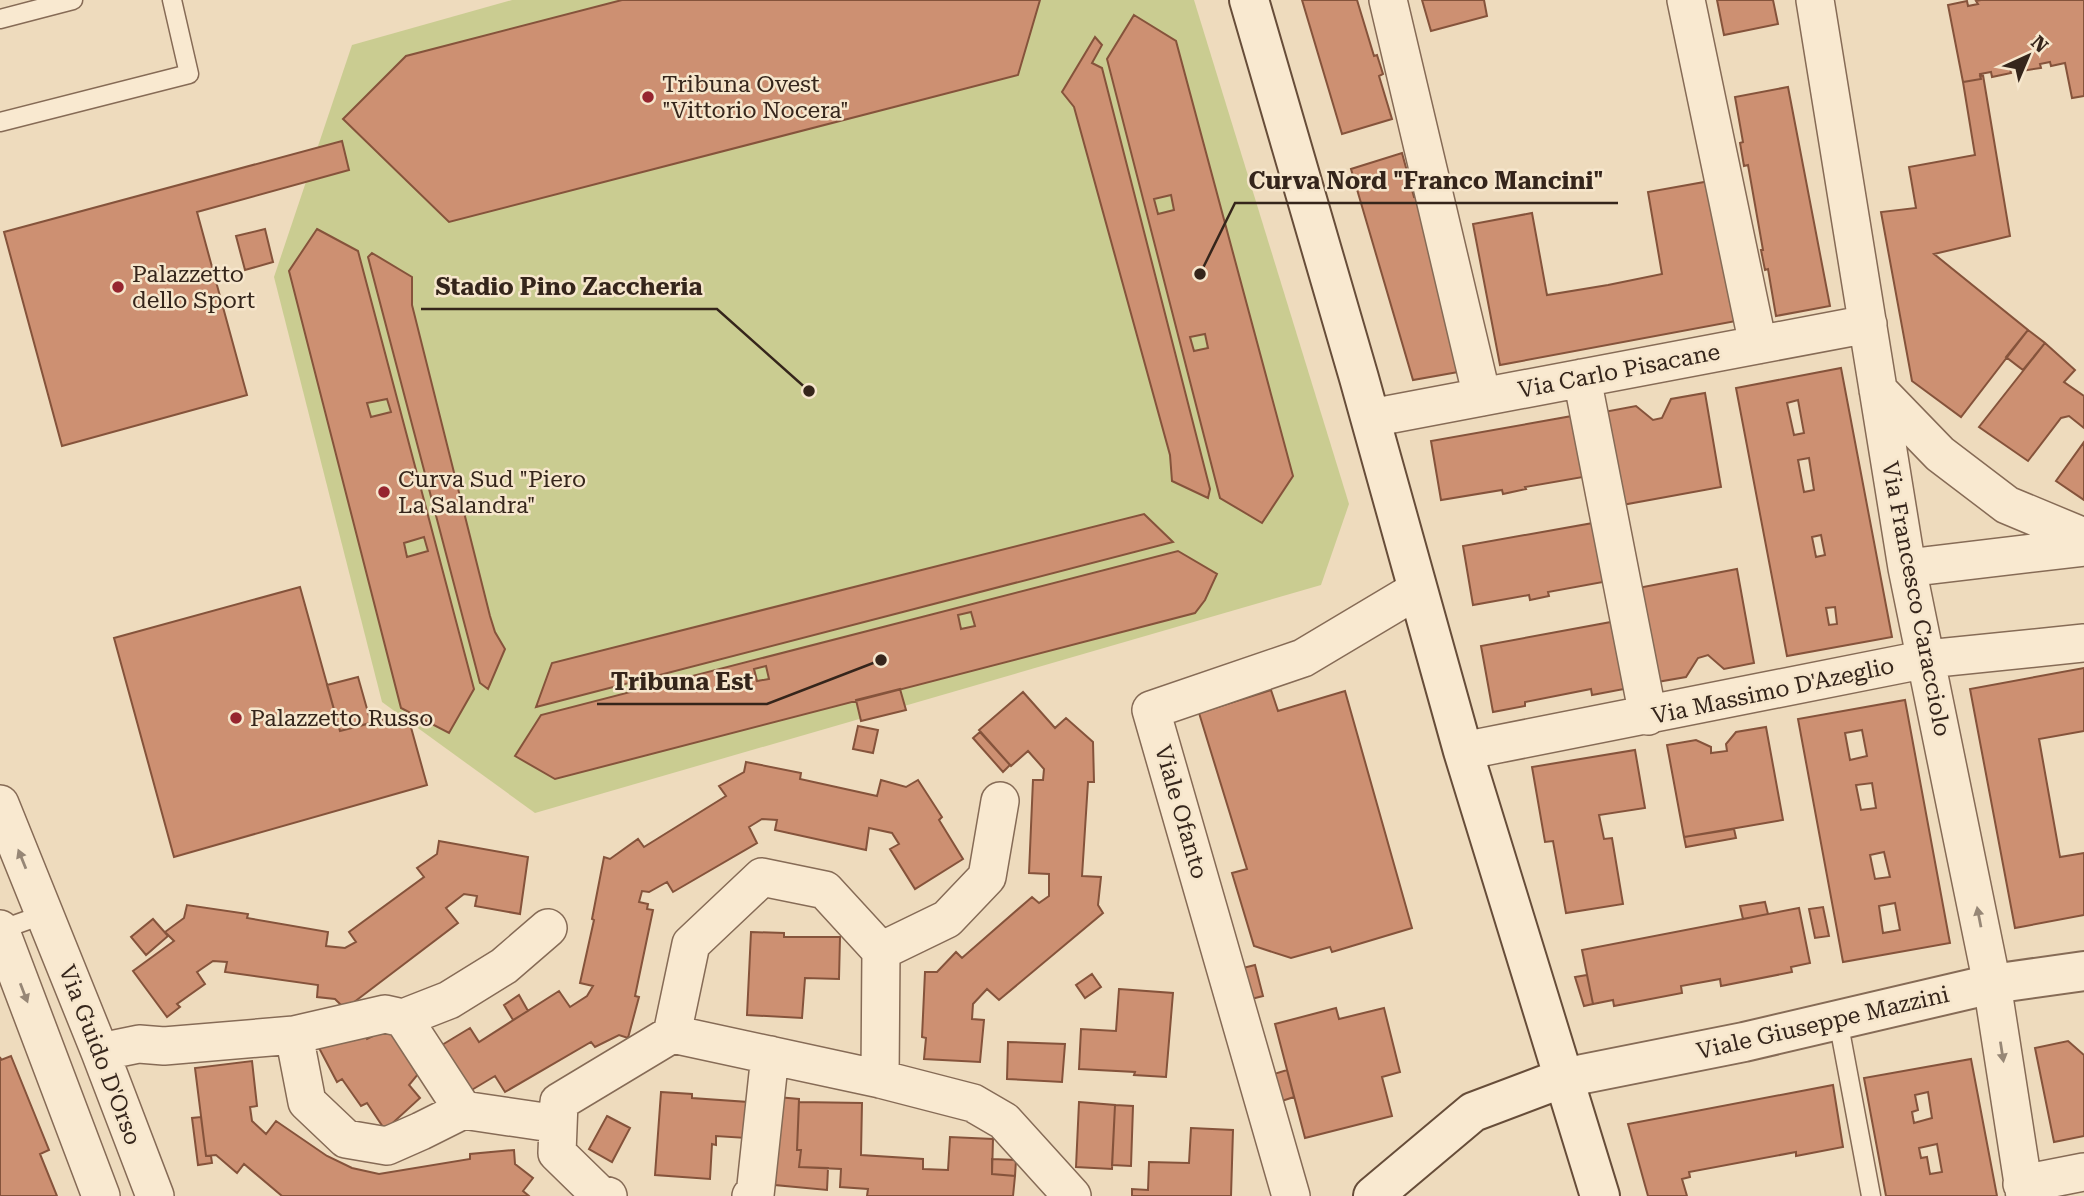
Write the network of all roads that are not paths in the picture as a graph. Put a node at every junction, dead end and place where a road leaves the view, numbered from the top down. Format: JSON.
{"nodes":[{"id":1,"x":73,"y":0,"type":"edge"},
{"id":2,"x":172,"y":0,"type":"edge"},
{"id":3,"x":1249,"y":0,"type":"edge"},
{"id":4,"x":1388,"y":0,"type":"edge"},
{"id":5,"x":1686,"y":0,"type":"edge"},
{"id":6,"x":1815,"y":0,"type":"edge"},
{"id":7,"x":0,"y":19,"type":"edge"},
{"id":8,"x":0,"y":122,"type":"edge"},
{"id":9,"x":1868,"y":324,"type":"junction"},
{"id":10,"x":1758,"y":345,"type":"junction"},
{"id":11,"x":1582,"y":378,"type":"junction"},
{"id":12,"x":1878,"y":390,"type":"junction"},
{"id":13,"x":1482,"y":397,"type":"junction"},
{"id":14,"x":1371,"y":418,"type":"junction"},
{"id":15,"x":2084,"y":537,"type":"edge"},
{"id":16,"x":2084,"y":547,"type":"edge"},
{"id":17,"x":1907,"y":568,"type":"junction"},
{"id":18,"x":1418,"y":590,"type":"junction"},
{"id":19,"x":2084,"y":643,"type":"edge"},
{"id":20,"x":1927,"y":659,"type":"junction"},
{"id":21,"x":1648,"y":716,"type":"junction"},
{"id":22,"x":1463,"y":751,"type":"junction"},
{"id":23,"x":1000,"y":801,"type":"dead end"},
{"id":24,"x":2,"y":816,"type":"edge"},
{"id":25,"x":45,"y":914,"type":"junction"},
{"id":26,"x":548,"y":928,"type":"dead end"},
{"id":27,"x":0,"y":930,"type":"edge"},
{"id":28,"x":881,"y":951,"type":"junction"},
{"id":29,"x":2084,"y":971,"type":"edge"},
{"id":30,"x":1992,"y":984,"type":"junction"},
{"id":31,"x":403,"y":1018,"type":"junction"},
{"id":32,"x":1838,"y":1020,"type":"junction"},
{"id":33,"x":672,"y":1034,"type":"junction"},
{"id":34,"x":294,"y":1035,"type":"junction"},
{"id":35,"x":100,"y":1052,"type":"junction"},
{"id":36,"x":770,"y":1055,"type":"junction"},
{"id":37,"x":1563,"y":1078,"type":"junction"},
{"id":38,"x":880,"y":1079,"type":"junction"},
{"id":39,"x":463,"y":1110,"type":"junction"},
{"id":40,"x":558,"y":1124,"type":"junction"},
{"id":41,"x":2084,"y":1172,"type":"edge"},
{"id":42,"x":2024,"y":1190,"type":"edge"},
{"id":43,"x":101,"y":1196,"type":"edge"},
{"id":44,"x":155,"y":1196,"type":"edge"},
{"id":45,"x":608,"y":1196,"type":"edge"},
{"id":46,"x":754,"y":1196,"type":"edge"},
{"id":47,"x":1072,"y":1196,"type":"edge"},
{"id":48,"x":1291,"y":1196,"type":"edge"},
{"id":49,"x":1373,"y":1196,"type":"edge"},
{"id":50,"x":1600,"y":1196,"type":"edge"},
{"id":51,"x":1871,"y":1196,"type":"edge"}],
"edges":[{"from":1,"to":7,"type":"lane"},
{"from":2,"to":8,"type":"lane"},
{"from":3,"to":14,"type":"main road"},
{"from":4,"to":13,"type":"street"},
{"from":5,"to":10,"type":"street"},
{"from":6,"to":9,"type":"street","name":"Via Francesco Caracciolo"},
{"from":9,"to":10,"type":"street","name":"Via Carlo Pisacane"},
{"from":9,"to":12,"type":"street","name":"Via Francesco Caracciolo"},
{"from":10,"to":11,"type":"street","name":"Via Carlo Pisacane"},
{"from":11,"to":13,"type":"street","name":"Via Carlo Pisacane"},
{"from":11,"to":21,"type":"street"},
{"from":12,"to":15,"type":"street"},
{"from":12,"to":17,"type":"street","name":"Via Francesco Caracciolo"},
{"from":13,"to":14,"type":"street","name":"Via Carlo Pisacane"},
{"from":14,"to":18,"type":"main road"},
{"from":16,"to":17,"type":"street"},
{"from":17,"to":20,"type":"street","name":"Via Francesco Caracciolo"},
{"from":18,"to":22,"type":"main road"},
{"from":18,"to":48,"type":"street","name":"Viale Ofanto"},
{"from":19,"to":20,"type":"street","name":"Via Massimo D'Azeglio"},
{"from":20,"to":21,"type":"street","name":"Via Massimo D'Azeglio"},
{"from":30,"to":20,"type":"street","name":"Via Francesco Caracciolo","one_way":true},
{"from":21,"to":22,"type":"street","name":"Via Massimo D'Azeglio"},
{"from":22,"to":37,"type":"main road"},
{"from":23,"to":28,"type":"street"},
{"from":25,"to":24,"type":"street","name":"Via Guido D'Orso","one_way":true},
{"from":25,"to":27,"type":"lane"},
{"from":25,"to":35,"type":"street","name":"Via Guido D'Orso"},
{"from":26,"to":31,"type":"street"},
{"from":27,"to":43,"type":"street","one_way":true},
{"from":28,"to":33,"type":"street"},
{"from":28,"to":38,"type":"street"},
{"from":29,"to":30,"type":"main road","name":"Viale Giuseppe Mazzini"},
{"from":30,"to":32,"type":"main road","name":"Viale Giuseppe Mazzini"},
{"from":30,"to":42,"type":"street","name":"Via Francesco Caracciolo","one_way":true},
{"from":31,"to":34,"type":"street"},
{"from":31,"to":39,"type":"street"},
{"from":32,"to":37,"type":"main road","name":"Viale Giuseppe Mazzini"},
{"from":32,"to":51,"type":"lane"},
{"from":33,"to":36,"type":"street"},
{"from":33,"to":40,"type":"street"},
{"from":34,"to":35,"type":"street"},
{"from":34,"to":39,"type":"street"},
{"from":35,"to":44,"type":"street","name":"Via Guido D'Orso"},
{"from":36,"to":38,"type":"street"},
{"from":36,"to":46,"type":"street"},
{"from":37,"to":49,"type":"main road","name":"Viale Giuseppe Mazzini"},
{"from":37,"to":50,"type":"main road"},
{"from":38,"to":47,"type":"street"},
{"from":39,"to":40,"type":"street"},
{"from":40,"to":45,"type":"street"},
{"from":41,"to":42,"type":"street"}]}
